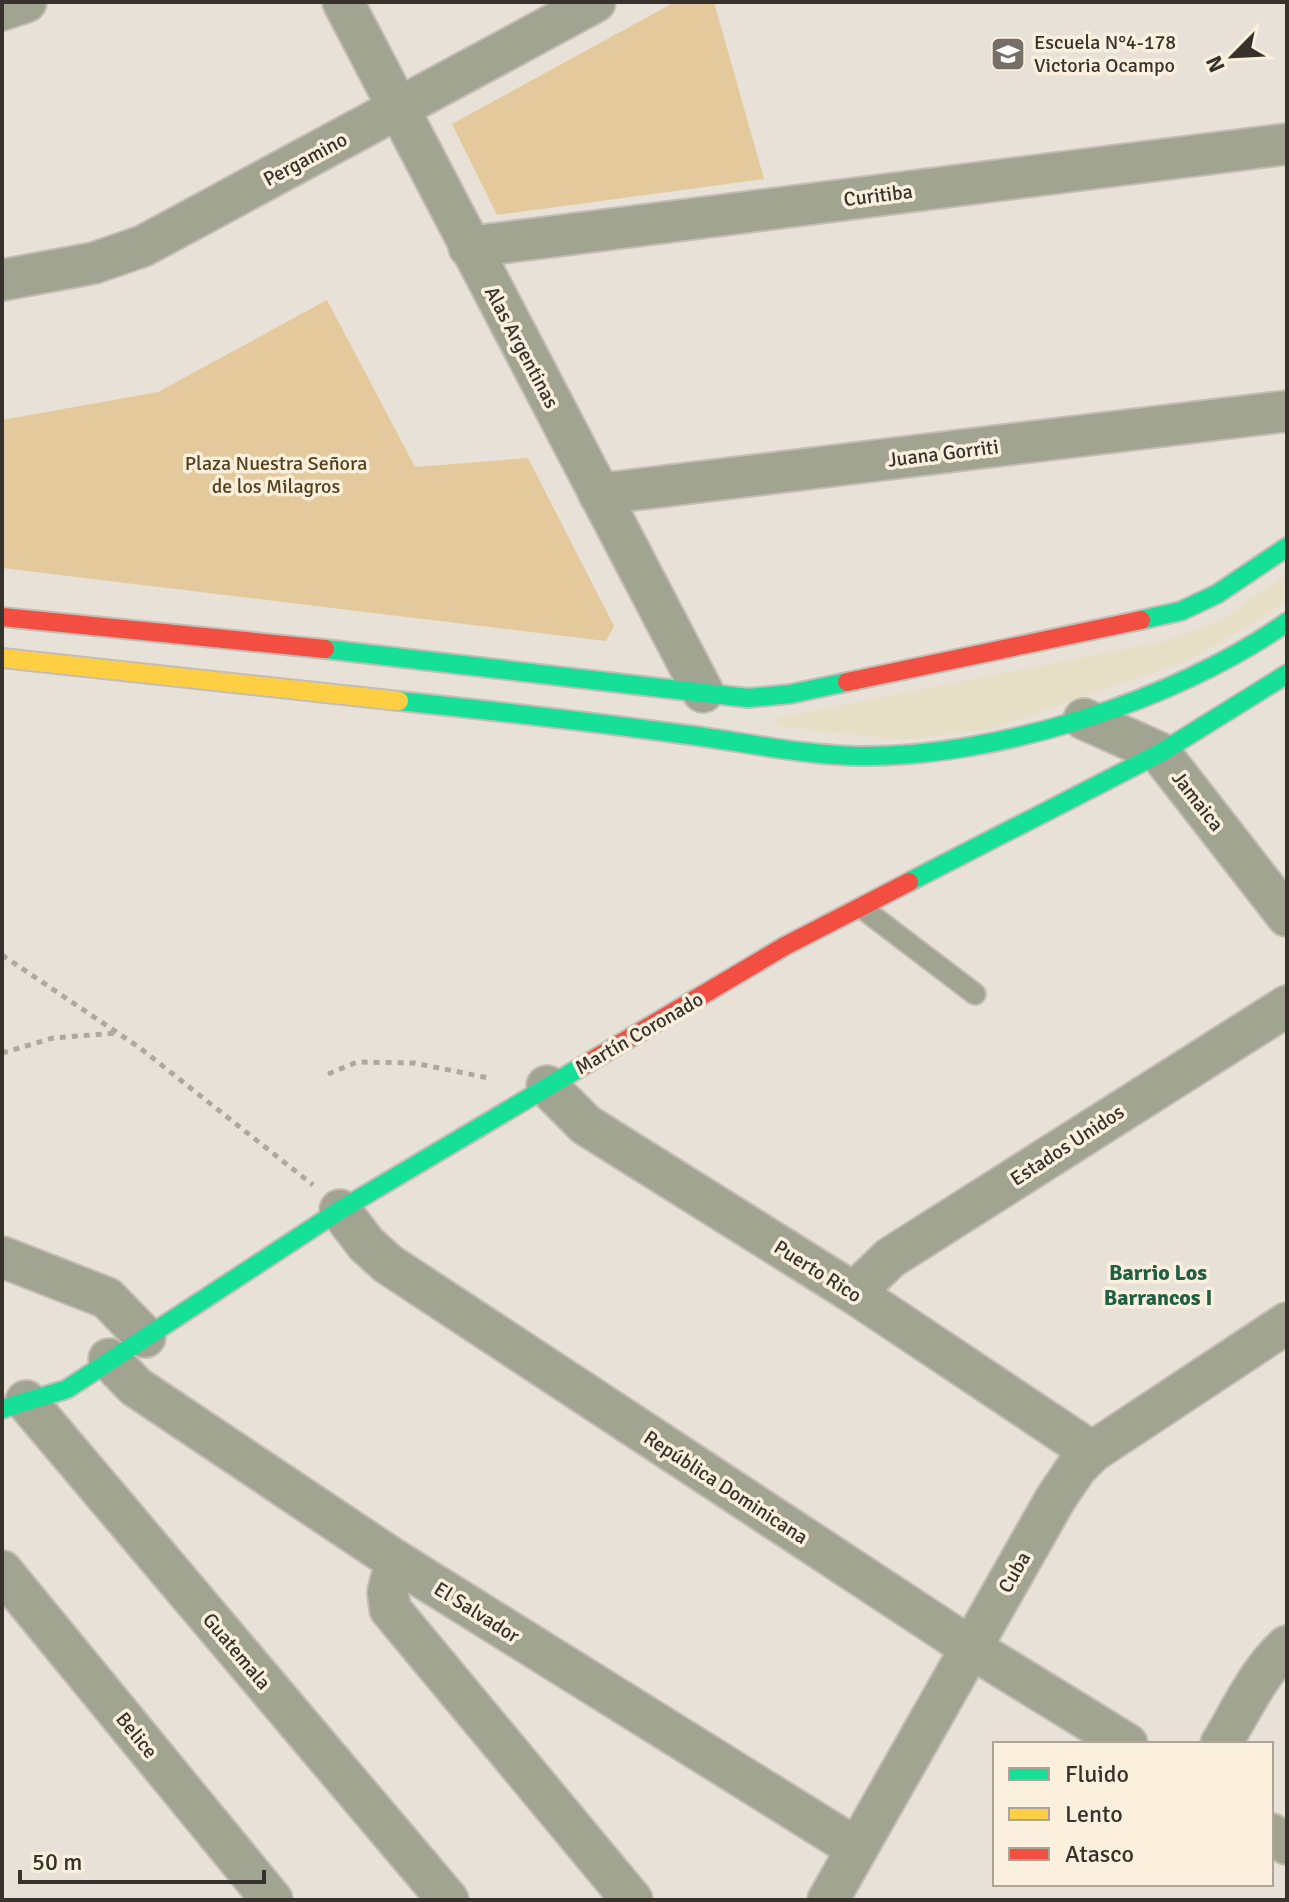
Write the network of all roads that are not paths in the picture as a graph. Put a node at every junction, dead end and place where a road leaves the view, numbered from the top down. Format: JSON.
{"nodes":[{"id":1,"x":26,"y":2,"type":"edge"},
{"id":2,"x":343,"y":2,"type":"edge"},
{"id":3,"x":595,"y":2,"type":"edge"},
{"id":4,"x":2,"y":10,"type":"edge"},
{"id":5,"x":399,"y":109,"type":"junction"},
{"id":6,"x":1287,"y":144,"type":"edge"},
{"id":7,"x":469,"y":247,"type":"junction"},
{"id":8,"x":2,"y":280,"type":"edge"},
{"id":9,"x":1287,"y":411,"type":"edge"},
{"id":10,"x":599,"y":494,"type":"junction"},
{"id":11,"x":1287,"y":547,"type":"edge"},
{"id":12,"x":2,"y":617,"type":"edge"},
{"id":13,"x":1287,"y":622,"type":"edge"},
{"id":14,"x":2,"y":658,"type":"edge"},
{"id":15,"x":1287,"y":674,"type":"edge"},
{"id":16,"x":703,"y":692,"type":"junction"},
{"id":17,"x":1084,"y":719,"type":"junction"},
{"id":18,"x":1160,"y":753,"type":"junction"},
{"id":19,"x":862,"y":908,"type":"junction"},
{"id":20,"x":1287,"y":916,"type":"edge"},
{"id":21,"x":975,"y":994,"type":"dead end"},
{"id":22,"x":1287,"y":1006,"type":"edge"},
{"id":23,"x":535,"y":1093,"type":"junction"},
{"id":24,"x":340,"y":1210,"type":"junction"},
{"id":25,"x":2,"y":1257,"type":"edge"},
{"id":26,"x":854,"y":1293,"type":"junction"},
{"id":27,"x":1287,"y":1323,"type":"edge"},
{"id":28,"x":145,"y":1337,"type":"junction"},
{"id":29,"x":109,"y":1359,"type":"junction"},
{"id":30,"x":14,"y":1405,"type":"edge"},
{"id":31,"x":1092,"y":1452,"type":"junction"},
{"id":32,"x":396,"y":1561,"type":"junction"},
{"id":33,"x":2,"y":1571,"type":"edge"},
{"id":34,"x":1287,"y":1646,"type":"edge"},
{"id":35,"x":971,"y":1648,"type":"junction"},
{"id":36,"x":1124,"y":1742,"type":"edge"},
{"id":37,"x":1222,"y":1742,"type":"edge"},
{"id":38,"x":856,"y":1848,"type":"junction"},
{"id":39,"x":272,"y":1900,"type":"edge"},
{"id":40,"x":448,"y":1900,"type":"edge"},
{"id":41,"x":632,"y":1900,"type":"edge"},
{"id":42,"x":828,"y":1900,"type":"edge"}],
"edges":[{"from":1,"to":4,"type":"street"},
{"from":2,"to":5,"type":"street","name":"Alas Argentinas"},
{"from":3,"to":5,"type":"street","name":"Pergamino"},
{"from":5,"to":7,"type":"street","name":"Alas Argentinas"},
{"from":5,"to":8,"type":"street","name":"Pergamino"},
{"from":6,"to":7,"type":"street","name":"Curitiba"},
{"from":7,"to":10,"type":"street","name":"Alas Argentinas"},
{"from":9,"to":10,"type":"street","name":"Juana Gorriti"},
{"from":10,"to":16,"type":"street","name":"Alas Argentinas"},
{"from":11,"to":16,"type":"main road"},
{"from":12,"to":16,"type":"main road"},
{"from":13,"to":17,"type":"main road"},
{"from":14,"to":17,"type":"main road"},
{"from":15,"to":18,"type":"main road","name":"Martín Coronado"},
{"from":17,"to":18,"type":"street","name":"Jamaica"},
{"from":18,"to":19,"type":"main road","name":"Martín Coronado"},
{"from":18,"to":20,"type":"street","name":"Jamaica"},
{"from":19,"to":21,"type":"lane"},
{"from":19,"to":23,"type":"main road","name":"Martín Coronado"},
{"from":22,"to":26,"type":"street","name":"Estados Unidos"},
{"from":23,"to":24,"type":"main road","name":"Martín Coronado"},
{"from":23,"to":26,"type":"street","name":"Puerto Rico"},
{"from":24,"to":28,"type":"main road","name":"Martín Coronado"},
{"from":24,"to":35,"type":"street","name":"República Dominicana"},
{"from":25,"to":28,"type":"street"},
{"from":26,"to":31,"type":"street","name":"Puerto Rico"},
{"from":27,"to":31,"type":"street","name":"Cuba"},
{"from":28,"to":29,"type":"main road","name":"Martín Coronado"},
{"from":29,"to":30,"type":"main road","name":"Martín Coronado"},
{"from":29,"to":32,"type":"street","name":"El Salvador"},
{"from":30,"to":40,"type":"street","name":"Guatemala"},
{"from":31,"to":35,"type":"street","name":"Cuba"},
{"from":32,"to":38,"type":"street","name":"El Salvador"},
{"from":32,"to":41,"type":"street"},
{"from":33,"to":39,"type":"street","name":"Belice"},
{"from":34,"to":37,"type":"street"},
{"from":35,"to":36,"type":"street","name":"República Dominicana"},
{"from":35,"to":38,"type":"street","name":"Cuba"},
{"from":38,"to":42,"type":"street","name":"Cuba"}]}
